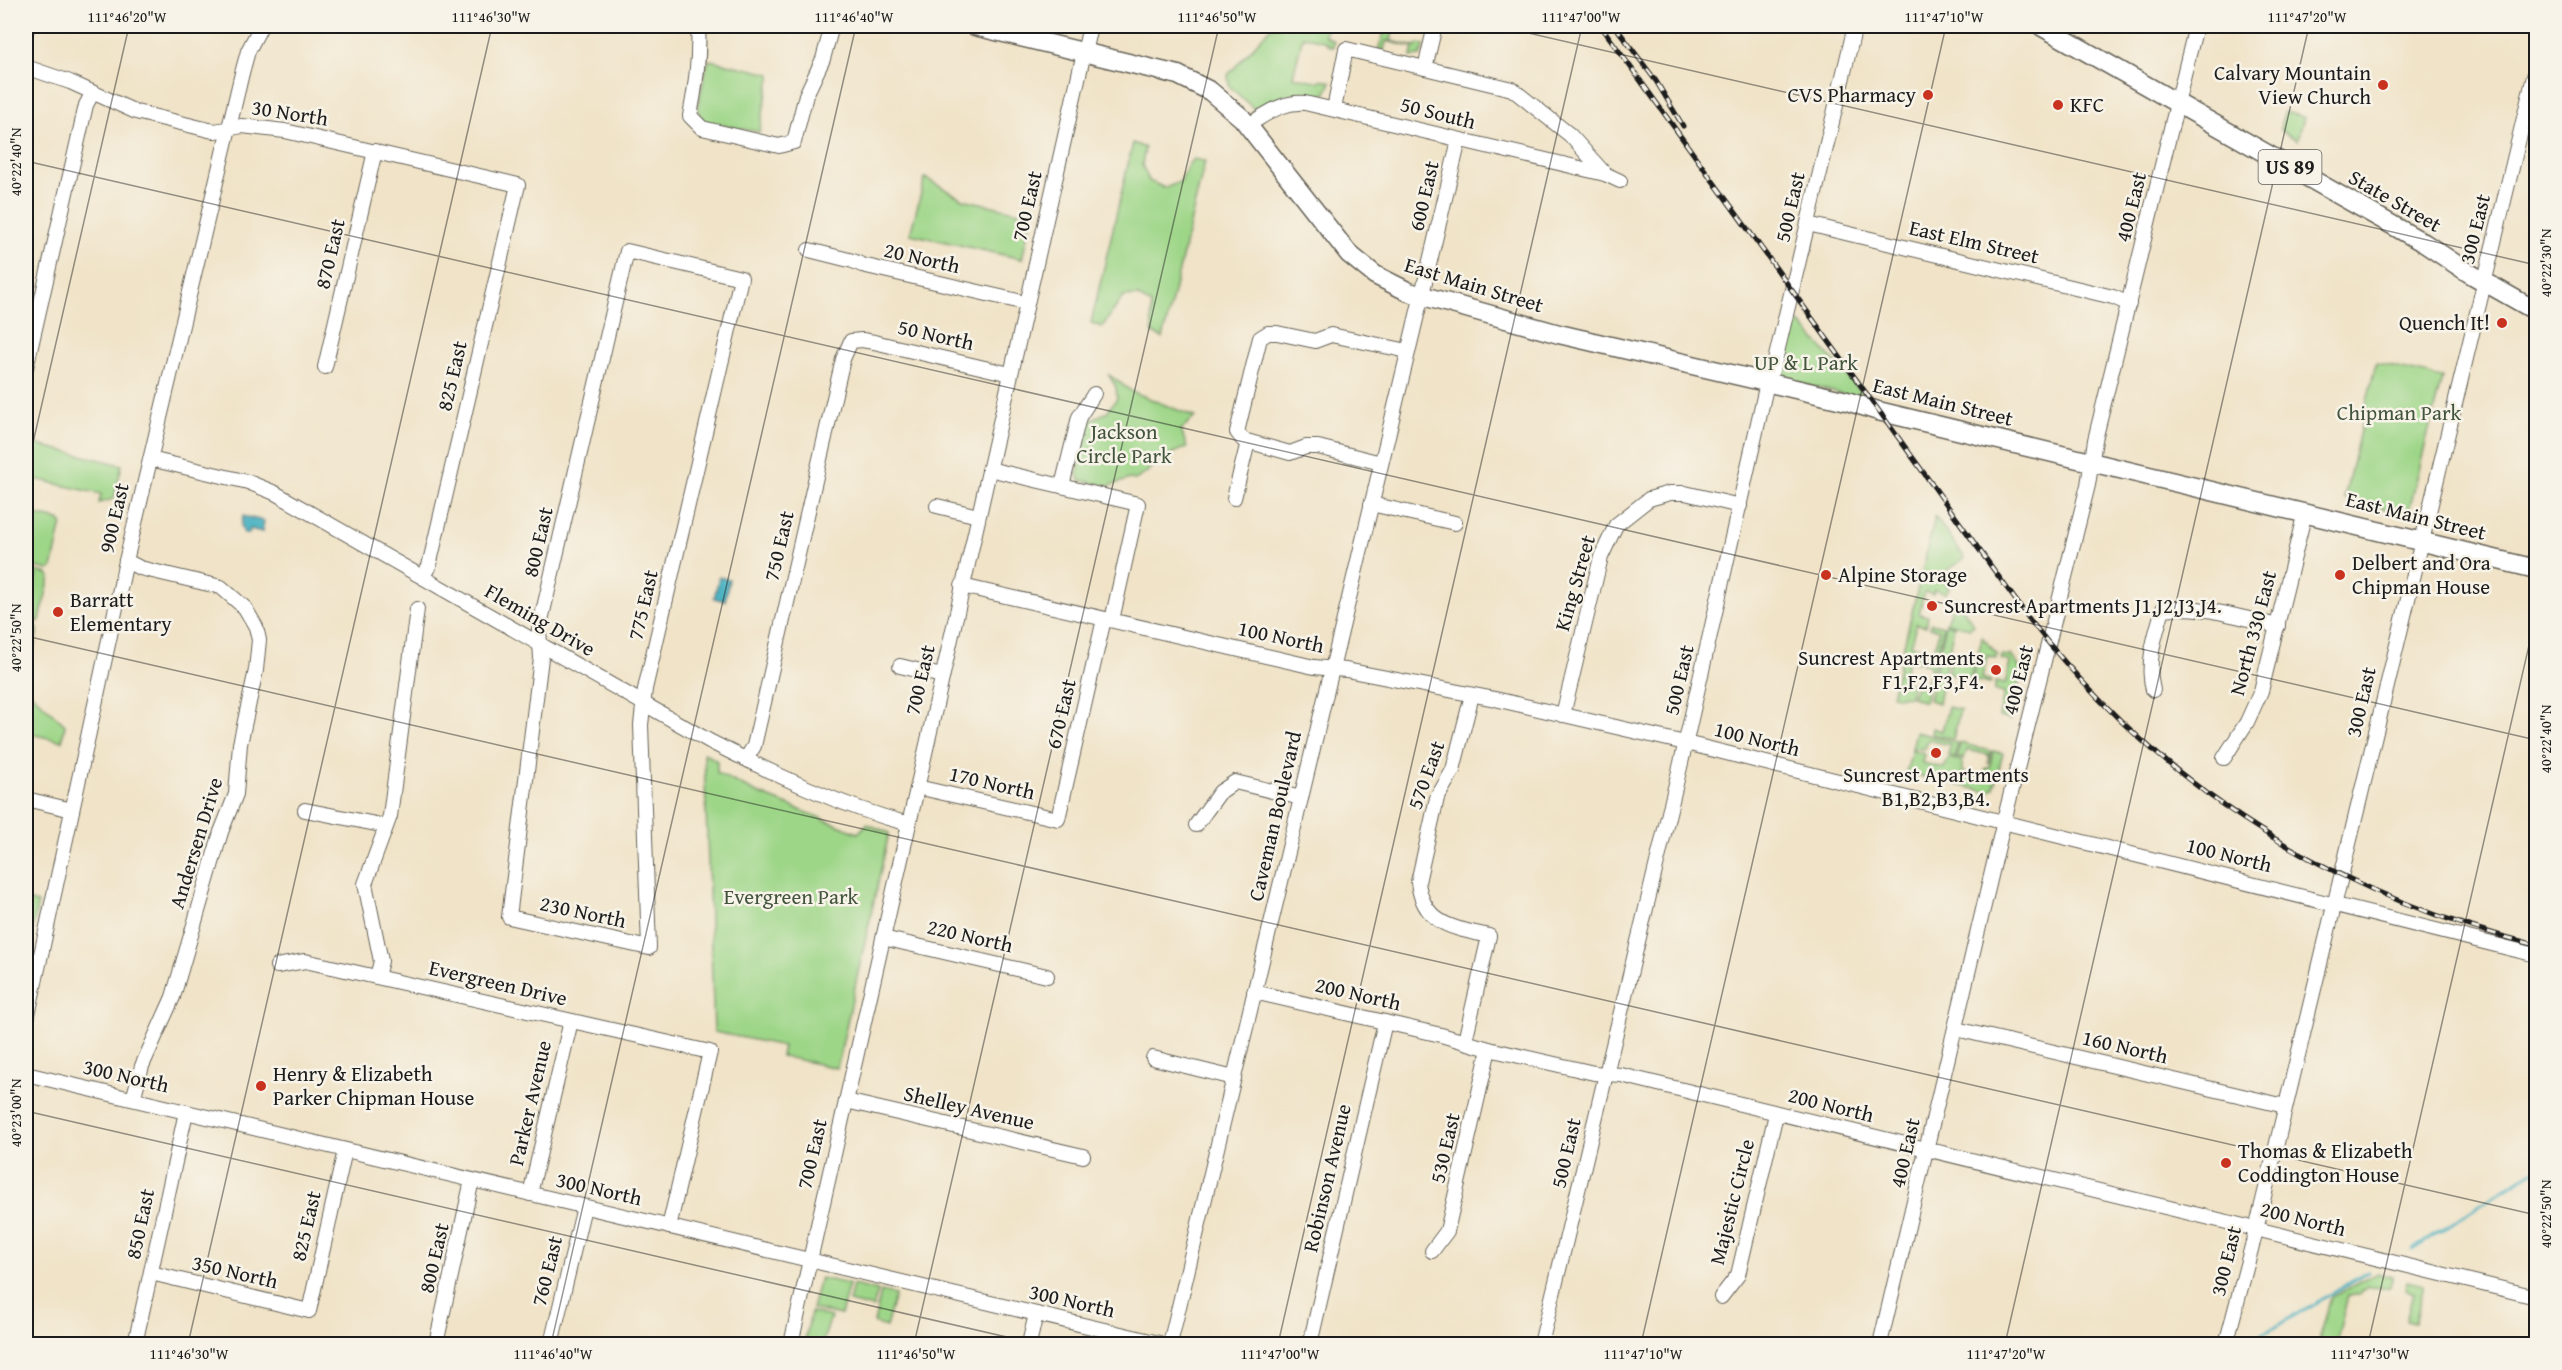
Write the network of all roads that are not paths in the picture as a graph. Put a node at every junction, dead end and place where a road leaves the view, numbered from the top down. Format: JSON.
{"nodes":[{"id":1,"x":27,"y":26,"type":"edge"},
{"id":2,"x":261,"y":26,"type":"edge"},
{"id":3,"x":698,"y":26,"type":"edge"},
{"id":4,"x":831,"y":26,"type":"edge"},
{"id":5,"x":975,"y":26,"type":"edge"},
{"id":6,"x":1090,"y":26,"type":"edge"},
{"id":7,"x":1435,"y":26,"type":"edge"},
{"id":8,"x":1855,"y":26,"type":"edge"},
{"id":9,"x":2041,"y":26,"type":"edge"},
{"id":10,"x":2196,"y":26,"type":"edge"},
{"id":11,"x":26,"y":32,"type":"edge"},
{"id":12,"x":1084,"y":51,"type":"junction"},
{"id":13,"x":26,"y":67,"type":"edge"},
{"id":14,"x":1425,"y":68,"type":"junction"},
{"id":15,"x":2536,"y":68,"type":"edge"},
{"id":16,"x":92,"y":94,"type":"junction"},
{"id":17,"x":2177,"y":103,"type":"junction"},
{"id":18,"x":2532,"y":107,"type":"edge"},
{"id":19,"x":1334,"y":109,"type":"junction"},
{"id":20,"x":1248,"y":125,"type":"junction"},
{"id":21,"x":228,"y":128,"type":"junction"},
{"id":22,"x":1459,"y":140,"type":"junction"},
{"id":23,"x":375,"y":151,"type":"junction"},
{"id":24,"x":1605,"y":174,"type":"junction"},
{"id":25,"x":1620,"y":181,"type":"dead end"},
{"id":26,"x":518,"y":184,"type":"joint"},
{"id":27,"x":1808,"y":224,"type":"junction"},
{"id":28,"x":809,"y":250,"type":"dead end"},
{"id":29,"x":627,"y":251,"type":"joint"},
{"id":30,"x":2484,"y":281,"type":"junction"},
{"id":31,"x":1421,"y":296,"type":"junction"},
{"id":32,"x":1026,"y":303,"type":"junction"},
{"id":33,"x":2128,"y":304,"type":"junction"},
{"id":34,"x":2536,"y":311,"type":"edge"},
{"id":35,"x":851,"y":341,"type":"joint"},
{"id":36,"x":1408,"y":351,"type":"junction"},
{"id":37,"x":325,"y":367,"type":"dead end"},
{"id":38,"x":26,"y":368,"type":"edge"},
{"id":39,"x":1010,"y":374,"type":"junction"},
{"id":40,"x":1767,"y":383,"type":"junction"},
{"id":41,"x":1094,"y":394,"type":"dead end"},
{"id":42,"x":1245,"y":441,"type":"junction"},
{"id":43,"x":150,"y":459,"type":"junction"},
{"id":44,"x":2092,"y":462,"type":"junction"},
{"id":45,"x":1381,"y":463,"type":"junction"},
{"id":46,"x":989,"y":470,"type":"junction"},
{"id":47,"x":1062,"y":486,"type":"junction"},
{"id":48,"x":1234,"y":498,"type":"dead end"},
{"id":49,"x":1371,"y":504,"type":"junction"},
{"id":50,"x":937,"y":506,"type":"dead end"},
{"id":51,"x":1740,"y":506,"type":"junction"},
{"id":52,"x":2305,"y":512,"type":"junction"},
{"id":53,"x":978,"y":516,"type":"junction"},
{"id":54,"x":1455,"y":524,"type":"dead end"},
{"id":55,"x":2422,"y":541,"type":"junction"},
{"id":56,"x":126,"y":561,"type":"junction"},
{"id":57,"x":2536,"y":568,"type":"edge"},
{"id":58,"x":423,"y":576,"type":"junction"},
{"id":59,"x":962,"y":586,"type":"junction"},
{"id":60,"x":417,"y":609,"type":"dead end"},
{"id":61,"x":1108,"y":620,"type":"junction"},
{"id":62,"x":2278,"y":626,"type":"junction"},
{"id":63,"x":541,"y":644,"type":"junction"},
{"id":64,"x":900,"y":666,"type":"dead end"},
{"id":65,"x":1332,"y":669,"type":"junction"},
{"id":66,"x":942,"y":676,"type":"junction"},
{"id":67,"x":2153,"y":690,"type":"dead end"},
{"id":68,"x":1472,"y":695,"type":"junction"},
{"id":69,"x":644,"y":703,"type":"junction"},
{"id":70,"x":1563,"y":715,"type":"junction"},
{"id":71,"x":1685,"y":744,"type":"junction"},
{"id":72,"x":2224,"y":758,"type":"dead end"},
{"id":73,"x":746,"y":759,"type":"junction"},
{"id":74,"x":917,"y":787,"type":"junction"},
{"id":75,"x":1301,"y":798,"type":"junction"},
{"id":76,"x":26,"y":799,"type":"edge"},
{"id":77,"x":72,"y":810,"type":"junction"},
{"id":78,"x":305,"y":810,"type":"dead end"},
{"id":79,"x":1058,"y":819,"type":"joint"},
{"id":80,"x":2004,"y":821,"type":"junction"},
{"id":81,"x":909,"y":824,"type":"junction"},
{"id":82,"x":1196,"y":825,"type":"dead end"},
{"id":83,"x":386,"y":826,"type":"junction"},
{"id":84,"x":2334,"y":903,"type":"junction"},
{"id":85,"x":509,"y":917,"type":"joint"},
{"id":86,"x":883,"y":938,"type":"junction"},
{"id":87,"x":649,"y":948,"type":"joint"},
{"id":88,"x":2536,"y":955,"type":"edge"},
{"id":89,"x":277,"y":966,"type":"dead end"},
{"id":90,"x":1047,"y":976,"type":"dead end"},
{"id":91,"x":377,"y":977,"type":"junction"},
{"id":92,"x":1254,"y":992,"type":"junction"},
{"id":93,"x":571,"y":1021,"type":"junction"},
{"id":94,"x":1385,"y":1022,"type":"junction"},
{"id":95,"x":26,"y":1024,"type":"edge"},
{"id":96,"x":1956,"y":1029,"type":"junction"},
{"id":97,"x":1465,"y":1041,"type":"junction"},
{"id":98,"x":1490,"y":1049,"type":"junction"},
{"id":99,"x":1153,"y":1058,"type":"dead end"},
{"id":100,"x":26,"y":1074,"type":"edge"},
{"id":101,"x":1606,"y":1074,"type":"junction"},
{"id":102,"x":1234,"y":1078,"type":"junction"},
{"id":103,"x":132,"y":1099,"type":"junction"},
{"id":104,"x":846,"y":1101,"type":"junction"},
{"id":105,"x":2285,"y":1106,"type":"junction"},
{"id":106,"x":186,"y":1112,"type":"junction"},
{"id":107,"x":1776,"y":1114,"type":"junction"},
{"id":108,"x":345,"y":1150,"type":"junction"},
{"id":109,"x":1927,"y":1150,"type":"junction"},
{"id":110,"x":1083,"y":1156,"type":"dead end"},
{"id":111,"x":472,"y":1180,"type":"junction"},
{"id":112,"x":530,"y":1194,"type":"junction"},
{"id":113,"x":584,"y":1207,"type":"junction"},
{"id":114,"x":669,"y":1227,"type":"junction"},
{"id":115,"x":2256,"y":1229,"type":"junction"},
{"id":116,"x":1432,"y":1251,"type":"dead end"},
{"id":117,"x":810,"y":1260,"type":"junction"},
{"id":118,"x":151,"y":1273,"type":"junction"},
{"id":119,"x":1721,"y":1297,"type":"dead end"},
{"id":120,"x":2536,"y":1297,"type":"edge"},
{"id":121,"x":309,"y":1311,"type":"joint"},
{"id":122,"x":1036,"y":1314,"type":"junction"},
{"id":123,"x":135,"y":1344,"type":"edge"},
{"id":124,"x":436,"y":1344,"type":"edge"},
{"id":125,"x":554,"y":1344,"type":"edge"},
{"id":126,"x":791,"y":1344,"type":"edge"},
{"id":127,"x":1029,"y":1344,"type":"edge"},
{"id":128,"x":1163,"y":1344,"type":"edge"},
{"id":129,"x":1170,"y":1344,"type":"edge"},
{"id":130,"x":1310,"y":1344,"type":"edge"},
{"id":131,"x":1541,"y":1344,"type":"edge"},
{"id":132,"x":1880,"y":1344,"type":"edge"},
{"id":133,"x":2226,"y":1344,"type":"edge"}],
"edges":[{"from":1,"to":11,"type":"street"},
{"from":2,"to":21,"type":"street","name":"900 East"},
{"from":3,"to":4,"type":"street"},
{"from":5,"to":12,"type":"main road","name":"East Main Street"},
{"from":6,"to":12,"type":"street","name":"700 East"},
{"from":7,"to":14,"type":"street"},
{"from":8,"to":27,"type":"street","name":"500 East"},
{"from":9,"to":17,"type":"main road","name":"State Street","number":"US 89"},
{"from":10,"to":17,"type":"street","name":"400 East"},
{"from":12,"to":20,"type":"main road","name":"East Main Street"},
{"from":12,"to":32,"type":"street","name":"700 East"},
{"from":13,"to":16,"type":"street","name":"30 North"},
{"from":14,"to":19,"type":"street"},
{"from":14,"to":24,"type":"street"},
{"from":15,"to":18,"type":"street","name":"300 East"},
{"from":16,"to":21,"type":"street","name":"30 North"},
{"from":16,"to":38,"type":"street"},
{"from":17,"to":30,"type":"main road","name":"State Street","number":"US 89"},
{"from":17,"to":33,"type":"street","name":"400 East"},
{"from":18,"to":30,"type":"street","name":"300 East"},
{"from":19,"to":20,"type":"street","name":"50 South"},
{"from":19,"to":22,"type":"street","name":"50 South"},
{"from":20,"to":31,"type":"main road","name":"East Main Street"},
{"from":21,"to":23,"type":"street","name":"30 North"},
{"from":21,"to":43,"type":"street","name":"900 East"},
{"from":22,"to":24,"type":"street","name":"50 South"},
{"from":22,"to":31,"type":"street","name":"600 East"},
{"from":23,"to":26,"type":"street","name":"30 North"},
{"from":23,"to":37,"type":"street","name":"870 East"},
{"from":24,"to":25,"type":"street","name":"50 South"},
{"from":26,"to":58,"type":"street","name":"825 East"},
{"from":27,"to":33,"type":"street","name":"East Elm Street"},
{"from":27,"to":40,"type":"street","name":"500 East"},
{"from":28,"to":32,"type":"street","name":"20 North"},
{"from":29,"to":63,"type":"street","name":"800 East"},
{"from":29,"to":69,"type":"street","name":"775 East"},
{"from":30,"to":34,"type":"main road","name":"State Street","number":"US 89"},
{"from":30,"to":55,"type":"street","name":"300 East"},
{"from":31,"to":36,"type":"street","name":"Caveman Boulevard"},
{"from":31,"to":40,"type":"main road","name":"East Main Street"},
{"from":32,"to":39,"type":"street","name":"700 East"},
{"from":33,"to":44,"type":"street","name":"400 East"},
{"from":35,"to":39,"type":"street","name":"50 North"},
{"from":35,"to":73,"type":"street","name":"750 East"},
{"from":36,"to":42,"type":"street"},
{"from":36,"to":45,"type":"street","name":"Caveman Boulevard"},
{"from":39,"to":46,"type":"street","name":"700 East"},
{"from":40,"to":44,"type":"main road","name":"East Main Street"},
{"from":40,"to":51,"type":"street","name":"500 East"},
{"from":41,"to":47,"type":"street"},
{"from":42,"to":45,"type":"street"},
{"from":42,"to":48,"type":"street"},
{"from":43,"to":56,"type":"street","name":"900 East"},
{"from":43,"to":58,"type":"street","name":"Fleming Drive"},
{"from":44,"to":52,"type":"main road","name":"East Main Street"},
{"from":44,"to":80,"type":"street","name":"400 East"},
{"from":45,"to":49,"type":"street","name":"Caveman Boulevard"},
{"from":46,"to":47,"type":"street"},
{"from":46,"to":53,"type":"street","name":"700 East"},
{"from":47,"to":61,"type":"street","name":"670 East"},
{"from":49,"to":54,"type":"street"},
{"from":49,"to":65,"type":"street","name":"Caveman Boulevard"},
{"from":50,"to":53,"type":"street"},
{"from":51,"to":70,"type":"street","name":"King Street"},
{"from":51,"to":71,"type":"street","name":"500 East"},
{"from":52,"to":55,"type":"main road","name":"East Main Street"},
{"from":52,"to":62,"type":"street","name":"North 330 East"},
{"from":53,"to":59,"type":"street","name":"700 East"},
{"from":55,"to":57,"type":"main road","name":"East Main Street"},
{"from":55,"to":84,"type":"street","name":"300 East"},
{"from":56,"to":77,"type":"street","name":"900 East"},
{"from":56,"to":103,"type":"street","name":"Andersen Drive"},
{"from":58,"to":63,"type":"street","name":"Fleming Drive"},
{"from":59,"to":61,"type":"street","name":"100 North"},
{"from":59,"to":66,"type":"street","name":"700 East"},
{"from":60,"to":83,"type":"street"},
{"from":61,"to":65,"type":"street","name":"100 North"},
{"from":61,"to":79,"type":"street","name":"670 East"},
{"from":62,"to":67,"type":"street"},
{"from":62,"to":72,"type":"street","name":"North 330 East"},
{"from":63,"to":69,"type":"street","name":"Fleming Drive"},
{"from":63,"to":85,"type":"street","name":"800 East"},
{"from":64,"to":66,"type":"street"},
{"from":65,"to":68,"type":"street","name":"100 North"},
{"from":65,"to":75,"type":"street","name":"Caveman Boulevard"},
{"from":66,"to":74,"type":"street","name":"700 East"},
{"from":68,"to":70,"type":"street","name":"100 North"},
{"from":68,"to":97,"type":"street","name":"570 East"},
{"from":69,"to":73,"type":"street","name":"Fleming Drive"},
{"from":69,"to":87,"type":"street","name":"775 East"},
{"from":70,"to":71,"type":"street","name":"100 North"},
{"from":71,"to":80,"type":"street","name":"100 North"},
{"from":71,"to":101,"type":"street","name":"500 East"},
{"from":73,"to":81,"type":"street","name":"Fleming Drive"},
{"from":74,"to":79,"type":"street","name":"170 North"},
{"from":74,"to":81,"type":"street","name":"700 East"},
{"from":75,"to":82,"type":"street"},
{"from":75,"to":92,"type":"street","name":"Caveman Boulevard"},
{"from":76,"to":77,"type":"street"},
{"from":77,"to":95,"type":"street","name":"900 East"},
{"from":78,"to":83,"type":"street"},
{"from":80,"to":84,"type":"street","name":"100 North"},
{"from":80,"to":96,"type":"street","name":"400 East"},
{"from":81,"to":86,"type":"street","name":"700 East"},
{"from":83,"to":91,"type":"street"},
{"from":84,"to":88,"type":"street","name":"100 North"},
{"from":84,"to":105,"type":"street","name":"300 East"},
{"from":85,"to":87,"type":"street","name":"230 North"},
{"from":86,"to":90,"type":"street","name":"220 North"},
{"from":86,"to":104,"type":"street","name":"700 East"},
{"from":89,"to":91,"type":"street","name":"Evergreen Drive"},
{"from":91,"to":93,"type":"street","name":"Evergreen Drive"},
{"from":92,"to":94,"type":"street","name":"200 North"},
{"from":92,"to":102,"type":"street","name":"Caveman Boulevard"},
{"from":93,"to":112,"type":"street","name":"Parker Avenue"},
{"from":93,"to":114,"type":"street","name":"Evergreen Drive"},
{"from":94,"to":97,"type":"street","name":"200 North"},
{"from":94,"to":130,"type":"street","name":"Robinson Avenue"},
{"from":96,"to":105,"type":"street","name":"160 North"},
{"from":96,"to":109,"type":"street","name":"400 East"},
{"from":97,"to":98,"type":"street","name":"200 North"},
{"from":98,"to":101,"type":"street","name":"200 North"},
{"from":98,"to":116,"type":"street","name":"530 East"},
{"from":99,"to":102,"type":"street"},
{"from":100,"to":103,"type":"street","name":"300 North"},
{"from":101,"to":107,"type":"street","name":"200 North"},
{"from":101,"to":131,"type":"street","name":"500 East"},
{"from":102,"to":129,"type":"street","name":"Caveman Boulevard"},
{"from":103,"to":106,"type":"street","name":"300 North"},
{"from":104,"to":110,"type":"street","name":"Shelley Avenue"},
{"from":104,"to":117,"type":"street","name":"700 East"},
{"from":105,"to":115,"type":"street","name":"300 East"},
{"from":106,"to":108,"type":"street","name":"300 North"},
{"from":106,"to":118,"type":"street","name":"850 East"},
{"from":107,"to":109,"type":"street","name":"200 North"},
{"from":107,"to":119,"type":"street","name":"Majestic Circle"},
{"from":108,"to":111,"type":"street","name":"300 North"},
{"from":108,"to":121,"type":"street","name":"825 East"},
{"from":109,"to":115,"type":"street","name":"200 North"},
{"from":109,"to":132,"type":"street","name":"400 East"},
{"from":111,"to":112,"type":"street","name":"300 North"},
{"from":111,"to":124,"type":"street","name":"800 East"},
{"from":112,"to":113,"type":"street","name":"300 North"},
{"from":113,"to":114,"type":"street","name":"300 North"},
{"from":113,"to":125,"type":"street","name":"760 East"},
{"from":114,"to":117,"type":"street","name":"300 North"},
{"from":115,"to":120,"type":"street","name":"200 North"},
{"from":115,"to":133,"type":"street","name":"300 East"},
{"from":117,"to":122,"type":"street","name":"300 North"},
{"from":117,"to":126,"type":"street","name":"700 East"},
{"from":118,"to":121,"type":"street","name":"350 North"},
{"from":118,"to":123,"type":"street","name":"850 East"},
{"from":122,"to":127,"type":"street"},
{"from":122,"to":128,"type":"street","name":"300 North"}]}
